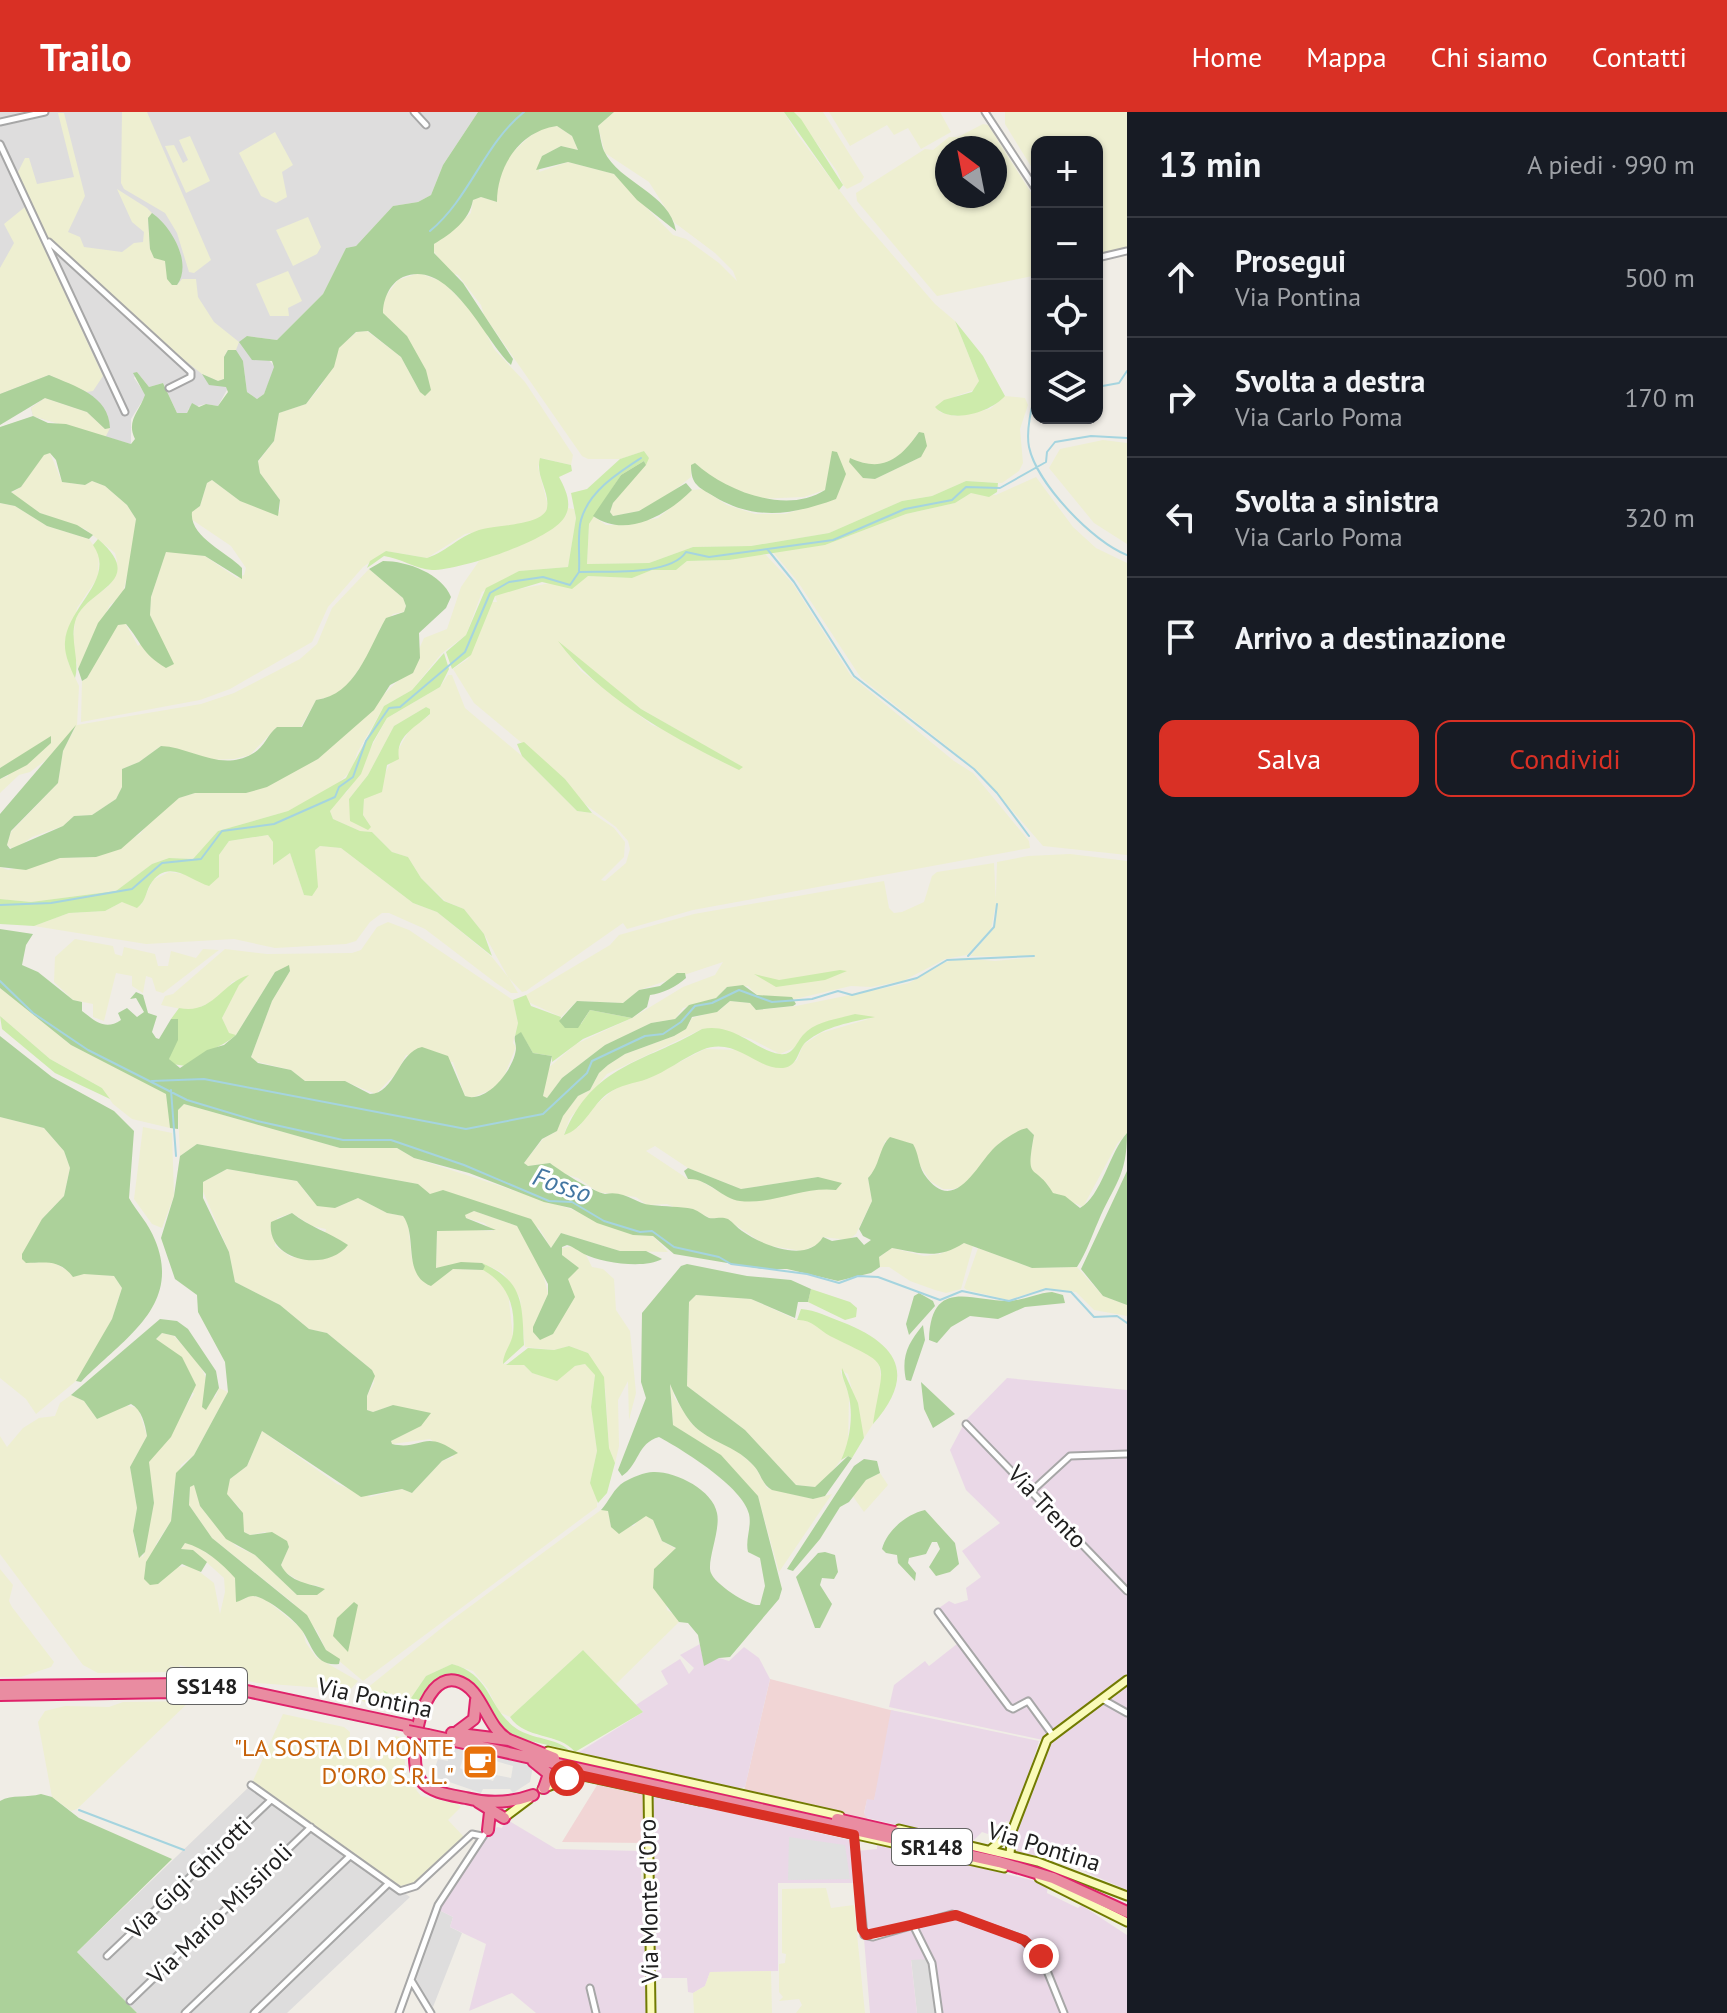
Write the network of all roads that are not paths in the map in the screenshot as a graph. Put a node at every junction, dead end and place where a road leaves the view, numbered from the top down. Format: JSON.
{"nodes":[{"id":1,"x":45,"y":112,"type":"edge"},
{"id":2,"x":414,"y":112,"type":"edge"},
{"id":3,"x":985,"y":112,"type":"edge"},
{"id":4,"x":0,"y":122,"type":"edge"},
{"id":5,"x":426,"y":125,"type":"dead end"},
{"id":6,"x":0,"y":144,"type":"edge"},
{"id":7,"x":1031,"y":182,"type":"edge"},
{"id":8,"x":45,"y":239,"type":"junction"},
{"id":9,"x":1127,"y":251,"type":"edge"},
{"id":10,"x":1103,"y":257,"type":"edge"},
{"id":11,"x":169,"y":388,"type":"dead end"},
{"id":12,"x":125,"y":412,"type":"dead end"},
{"id":13,"x":966,"y":1424,"type":"dead end"},
{"id":14,"x":1127,"y":1454,"type":"edge"},
{"id":15,"x":1033,"y":1490,"type":"junction"},
{"id":16,"x":1127,"y":1591,"type":"edge"},
{"id":17,"x":938,"y":1612,"type":"dead end"},
{"id":18,"x":1127,"y":1680,"type":"edge"},
{"id":19,"x":0,"y":1686,"type":"edge"},
{"id":20,"x":475,"y":1694,"type":"junction"},
{"id":21,"x":0,"y":1695,"type":"edge"},
{"id":22,"x":1102,"y":1698,"type":"junction"},
{"id":23,"x":1127,"y":1713,"type":"edge"},
{"id":24,"x":409,"y":1728,"type":"junction"},
{"id":25,"x":428,"y":1732,"type":"junction"},
{"id":26,"x":452,"y":1733,"type":"junction"},
{"id":27,"x":1052,"y":1734,"type":"junction"},
{"id":28,"x":509,"y":1740,"type":"junction"},
{"id":29,"x":525,"y":1751,"type":"junction"},
{"id":30,"x":554,"y":1758,"type":"junction"},
{"id":31,"x":579,"y":1775,"type":"junction"},
{"id":32,"x":251,"y":1785,"type":"dead end"},
{"id":33,"x":544,"y":1788,"type":"junction"},
{"id":34,"x":648,"y":1789,"type":"junction"},
{"id":35,"x":533,"y":1795,"type":"junction"},
{"id":36,"x":271,"y":1800,"type":"junction"},
{"id":37,"x":733,"y":1800,"type":"junction"},
{"id":38,"x":477,"y":1801,"type":"junction"},
{"id":39,"x":499,"y":1803,"type":"junction"},
{"id":40,"x":490,"y":1812,"type":"junction"},
{"id":41,"x":504,"y":1818,"type":"junction"},
{"id":42,"x":311,"y":1827,"type":"junction"},
{"id":43,"x":1012,"y":1831,"type":"junction"},
{"id":44,"x":485,"y":1833,"type":"junction"},
{"id":45,"x":854,"y":1835,"type":"junction"},
{"id":46,"x":906,"y":1848,"type":"junction"},
{"id":47,"x":991,"y":1849,"type":"junction"},
{"id":48,"x":943,"y":1850,"type":"junction"},
{"id":49,"x":1010,"y":1854,"type":"junction"},
{"id":50,"x":350,"y":1856,"type":"junction"},
{"id":51,"x":388,"y":1884,"type":"junction"},
{"id":52,"x":1127,"y":1896,"type":"edge"},
{"id":53,"x":1127,"y":1909,"type":"edge"},
{"id":54,"x":1127,"y":1922,"type":"edge"},
{"id":55,"x":913,"y":1925,"type":"junction"},
{"id":56,"x":107,"y":1956,"type":"dead end"},
{"id":57,"x":411,"y":1979,"type":"junction"},
{"id":58,"x":590,"y":1988,"type":"dead end"},
{"id":59,"x":130,"y":2001,"type":"dead end"},
{"id":60,"x":185,"y":2013,"type":"edge"},
{"id":61,"x":254,"y":2013,"type":"edge"},
{"id":62,"x":399,"y":2013,"type":"edge"},
{"id":63,"x":431,"y":2013,"type":"edge"},
{"id":64,"x":596,"y":2013,"type":"edge"},
{"id":65,"x":651,"y":2013,"type":"edge"},
{"id":66,"x":939,"y":2013,"type":"edge"},
{"id":67,"x":1064,"y":2013,"type":"edge"}],
"edges":[{"from":1,"to":4,"type":"street"},
{"from":2,"to":5,"type":"street"},
{"from":3,"to":7,"type":"street"},
{"from":6,"to":8,"type":"street"},
{"from":8,"to":11,"type":"street"},
{"from":8,"to":12,"type":"street"},
{"from":9,"to":10,"type":"street"},
{"from":13,"to":15,"type":"street","name":"Via Trento"},
{"from":14,"to":15,"type":"street"},
{"from":15,"to":16,"type":"street","name":"Via Trento"},
{"from":17,"to":27,"type":"street"},
{"from":18,"to":22,"type":"street"},
{"from":19,"to":24,"type":"highway","name":"Via Pontina","number":"SS148"},
{"from":20,"to":26,"type":"highway"},
{"from":20,"to":28,"type":"highway"},
{"from":20,"to":38,"type":"highway"},
{"from":21,"to":24,"type":"highway","name":"Via Pontina","number":"SS148"},
{"from":22,"to":23,"type":"street"},
{"from":22,"to":27,"type":"street"},
{"from":24,"to":25,"type":"highway","name":"Via Pontina","number":"SS148","bridge":true},
{"from":25,"to":26,"type":"highway"},
{"from":25,"to":29,"type":"highway","name":"Via Pontina","number":"SS148"},
{"from":25,"to":30,"type":"highway","name":"Via Pontina","number":"SS148"},
{"from":26,"to":28,"type":"highway"},
{"from":27,"to":43,"type":"street"},
{"from":28,"to":29,"type":"highway"},
{"from":29,"to":30,"type":"highway"},
{"from":29,"to":31,"type":"highway"},
{"from":29,"to":33,"type":"highway"},
{"from":29,"to":37,"type":"highway","name":"Via Pontina","number":"SS148"},
{"from":29,"to":47,"type":"street","name":"Via Pontina"},
{"from":30,"to":37,"type":"highway","name":"Via Pontina","number":"SS148"},
{"from":31,"to":33,"type":"street"},
{"from":31,"to":34,"type":"street","name":"Via Pontina"},
{"from":32,"to":36,"type":"street"},
{"from":33,"to":35,"type":"street"},
{"from":34,"to":45,"type":"street","name":"Via Pontina"},
{"from":34,"to":65,"type":"street","name":"Via Monte d'Oro"},
{"from":35,"to":39,"type":"highway"},
{"from":35,"to":41,"type":"street"},
{"from":36,"to":42,"type":"street"},
{"from":36,"to":56,"type":"street","name":"Via Gigi Ghirotti"},
{"from":37,"to":48,"type":"highway","number":"SR148"},
{"from":37,"to":53,"type":"highway","number":"SR148"},
{"from":38,"to":39,"type":"highway"},
{"from":38,"to":40,"type":"highway"},
{"from":39,"to":41,"type":"highway"},
{"from":40,"to":41,"type":"highway"},
{"from":40,"to":44,"type":"highway"},
{"from":41,"to":44,"type":"street"},
{"from":42,"to":50,"type":"street"},
{"from":42,"to":59,"type":"street","name":"Via Mario Missiroli"},
{"from":43,"to":47,"type":"street"},
{"from":43,"to":49,"type":"street"},
{"from":44,"to":51,"type":"street"},
{"from":44,"to":57,"type":"street"},
{"from":45,"to":46,"type":"street","name":"Via Pontina"},
{"from":45,"to":55,"type":"street"},
{"from":46,"to":48,"type":"highway"},
{"from":46,"to":54,"type":"street","name":"Via Pontina"},
{"from":47,"to":49,"type":"street","name":"Via Pontina"},
{"from":48,"to":53,"type":"highway","number":"SR148"},
{"from":49,"to":52,"type":"street","name":"Via Pontina"},
{"from":50,"to":51,"type":"street"},
{"from":50,"to":60,"type":"street"},
{"from":51,"to":61,"type":"street"},
{"from":55,"to":66,"type":"street"},
{"from":55,"to":67,"type":"street"},
{"from":57,"to":62,"type":"street"},
{"from":57,"to":63,"type":"street"},
{"from":58,"to":64,"type":"street"}]}
